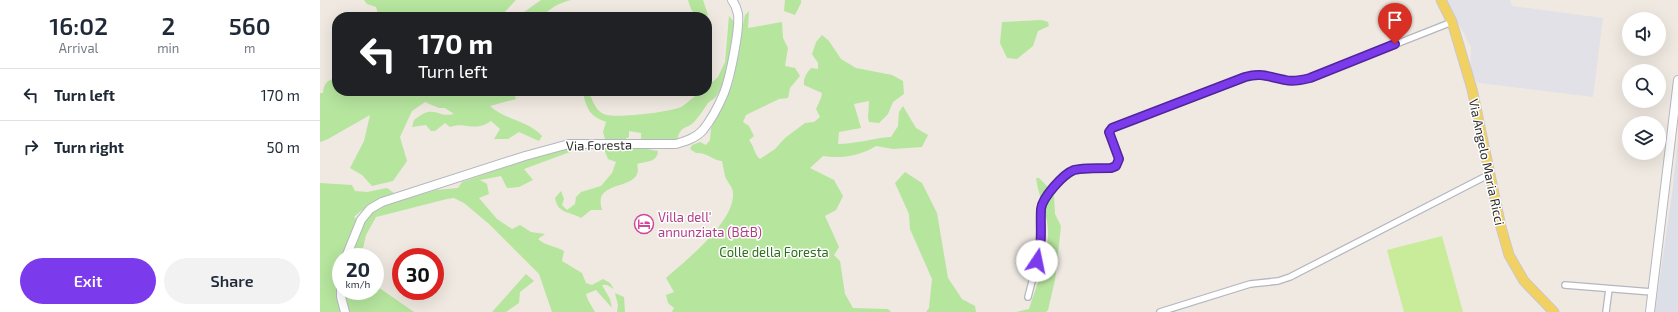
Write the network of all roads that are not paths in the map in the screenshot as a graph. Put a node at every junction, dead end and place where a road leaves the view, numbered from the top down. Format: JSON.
{"nodes":[{"id":1,"x":732,"y":0,"type":"edge"},
{"id":2,"x":1441,"y":0,"type":"edge"},
{"id":3,"x":1452,"y":22,"type":"junction"},
{"id":4,"x":1678,"y":80,"type":"edge"},
{"id":5,"x":1490,"y":174,"type":"junction"},
{"id":6,"x":350,"y":248,"type":"edge"},
{"id":7,"x":1565,"y":285,"type":"dead end"},
{"id":8,"x":1609,"y":289,"type":"junction"},
{"id":9,"x":1652,"y":292,"type":"junction"},
{"id":10,"x":1028,"y":297,"type":"dead end"},
{"id":11,"x":342,"y":300,"type":"edge"},
{"id":12,"x":346,"y":312,"type":"edge"},
{"id":13,"x":1160,"y":312,"type":"edge"},
{"id":14,"x":1554,"y":312,"type":"edge"},
{"id":15,"x":1606,"y":312,"type":"edge"},
{"id":16,"x":1650,"y":312,"type":"edge"}],
"edges":[{"from":1,"to":6,"type":"main road","name":"Via Foresta"},
{"from":2,"to":3,"type":"main road","name":"Via Angelo Maria Ricci"},
{"from":3,"to":5,"type":"main road","name":"Via Angelo Maria Ricci"},
{"from":3,"to":10,"type":"street"},
{"from":4,"to":9,"type":"main road"},
{"from":5,"to":13,"type":"street"},
{"from":5,"to":14,"type":"main road","name":"Via Angelo Maria Ricci"},
{"from":7,"to":8,"type":"street"},
{"from":8,"to":9,"type":"street"},
{"from":8,"to":15,"type":"street"},
{"from":9,"to":16,"type":"main road"},
{"from":11,"to":12,"type":"main road"}]}
